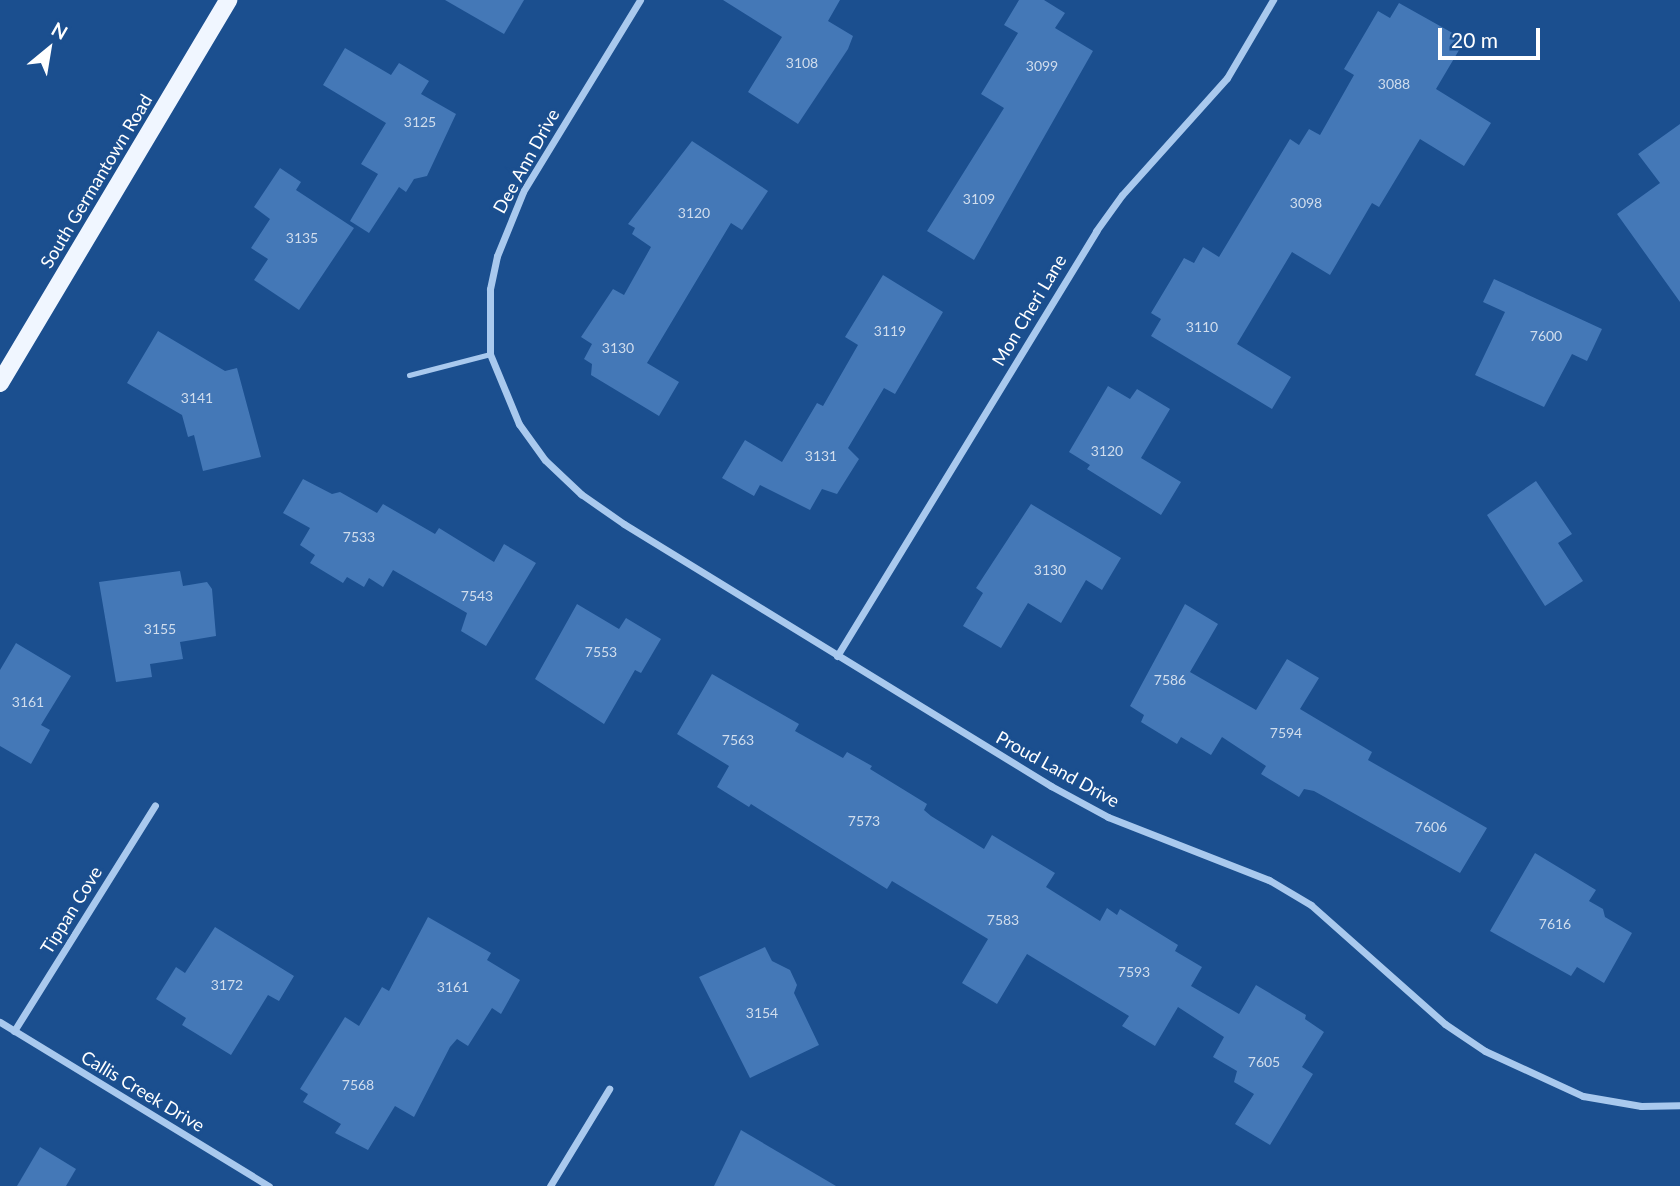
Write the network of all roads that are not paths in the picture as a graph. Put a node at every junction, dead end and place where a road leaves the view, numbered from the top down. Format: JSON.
{"nodes":[{"id":1,"x":228,"y":0,"type":"edge"},
{"id":2,"x":640,"y":0,"type":"edge"},
{"id":3,"x":1273,"y":0,"type":"edge"},
{"id":4,"x":490,"y":354,"type":"junction"},
{"id":5,"x":409,"y":375,"type":"dead end"},
{"id":6,"x":0,"y":383,"type":"edge"},
{"id":7,"x":837,"y":656,"type":"junction"},
{"id":8,"x":155,"y":805,"type":"dead end"},
{"id":9,"x":0,"y":1022,"type":"edge"},
{"id":10,"x":14,"y":1031,"type":"junction"},
{"id":11,"x":609,"y":1089,"type":"dead end"},
{"id":12,"x":1680,"y":1105,"type":"edge"},
{"id":13,"x":270,"y":1186,"type":"edge"},
{"id":14,"x":550,"y":1186,"type":"edge"}],
"edges":[{"from":1,"to":6,"type":"main road","name":"South Germantown Road"},
{"from":2,"to":4,"type":"street","name":"Dee Ann Drive"},
{"from":3,"to":7,"type":"street","name":"Mon Cheri Lane"},
{"from":4,"to":5,"type":"lane"},
{"from":4,"to":7,"type":"street","name":"Proud Land Drive"},
{"from":7,"to":12,"type":"street","name":"Proud Land Drive"},
{"from":8,"to":10,"type":"street","name":"Tippan Cove"},
{"from":9,"to":10,"type":"street","name":"Callis Creek Drive"},
{"from":10,"to":13,"type":"street","name":"Callis Creek Drive"},
{"from":11,"to":14,"type":"street"}]}
